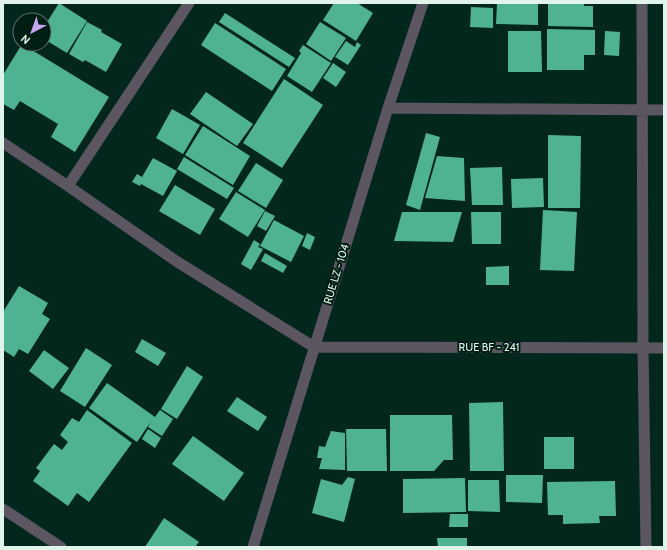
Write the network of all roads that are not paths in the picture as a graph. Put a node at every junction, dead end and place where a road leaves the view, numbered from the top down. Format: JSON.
{"nodes":[{"id":1,"x":189,"y":3,"type":"edge"},
{"id":2,"x":423,"y":3,"type":"edge"},
{"id":3,"x":642,"y":3,"type":"edge"},
{"id":4,"x":388,"y":108,"type":"junction"},
{"id":5,"x":643,"y":110,"type":"junction"},
{"id":6,"x":664,"y":110,"type":"edge"},
{"id":7,"x":3,"y":143,"type":"edge"},
{"id":8,"x":68,"y":186,"type":"junction"},
{"id":9,"x":314,"y":347,"type":"junction"},
{"id":10,"x":643,"y":348,"type":"junction"},
{"id":11,"x":664,"y":348,"type":"edge"},
{"id":12,"x":3,"y":509,"type":"edge"},
{"id":13,"x":61,"y":547,"type":"edge"},
{"id":14,"x":253,"y":547,"type":"edge"},
{"id":15,"x":646,"y":547,"type":"edge"}],
"edges":[{"from":1,"to":8,"type":"street"},
{"from":2,"to":4,"type":"street","name":"RUE LZ - 104"},
{"from":3,"to":5,"type":"street"},
{"from":4,"to":5,"type":"street"},
{"from":4,"to":9,"type":"street","name":"RUE LZ - 104"},
{"from":5,"to":6,"type":"street"},
{"from":5,"to":10,"type":"street"},
{"from":7,"to":8,"type":"street"},
{"from":8,"to":9,"type":"street"},
{"from":9,"to":10,"type":"street","name":"RUE BF - 241"},
{"from":9,"to":14,"type":"street","name":"RUE LZ - 104"},
{"from":10,"to":11,"type":"street","name":"RUE BF - 241"},
{"from":10,"to":15,"type":"street"},
{"from":12,"to":13,"type":"street"}]}
